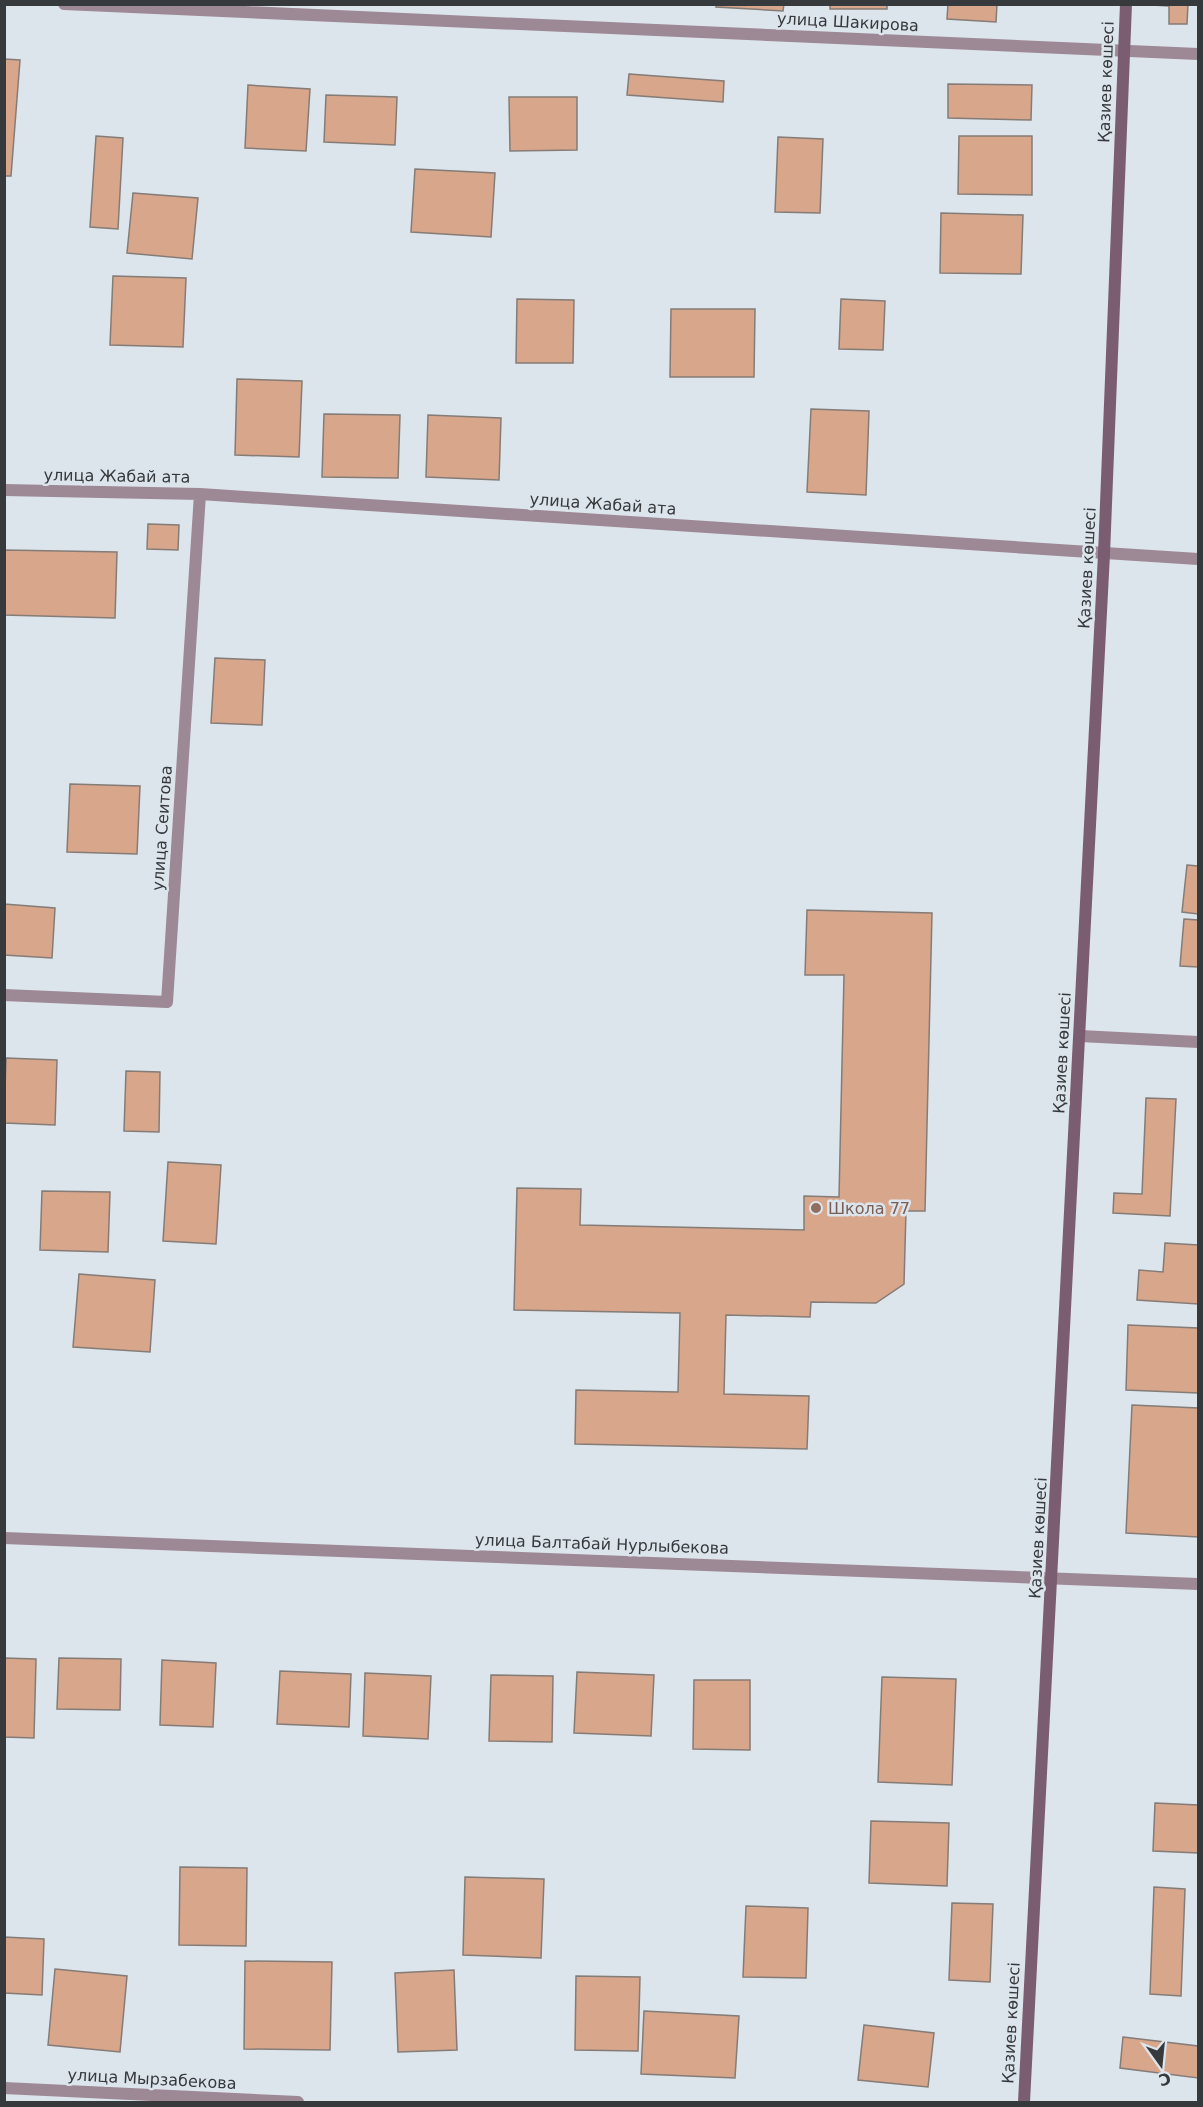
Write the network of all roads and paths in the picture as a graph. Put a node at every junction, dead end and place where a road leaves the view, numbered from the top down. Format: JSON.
{"nodes":[{"id":1,"x":64,"y":4,"type":"edge"},
{"id":2,"x":1126,"y":4,"type":"edge"},
{"id":3,"x":1124,"y":51,"type":"junction"},
{"id":4,"x":1198,"y":54,"type":"edge"},
{"id":5,"x":4,"y":490,"type":"edge"},
{"id":6,"x":200,"y":494,"type":"junction"},
{"id":7,"x":1104,"y":554,"type":"junction"},
{"id":8,"x":1198,"y":559,"type":"edge"},
{"id":9,"x":4,"y":995,"type":"edge"},
{"id":10,"x":1080,"y":1036,"type":"junction"},
{"id":11,"x":1198,"y":1042,"type":"edge"},
{"id":12,"x":4,"y":1538,"type":"edge"},
{"id":13,"x":1053,"y":1577,"type":"junction"},
{"id":14,"x":1198,"y":1584,"type":"edge"},
{"id":15,"x":4,"y":2088,"type":"edge"},
{"id":16,"x":298,"y":2103,"type":"edge"},
{"id":17,"x":1024,"y":2103,"type":"edge"}],
"edges":[{"from":1,"to":3,"type":"street","name":"улица Шакирова"},
{"from":2,"to":3,"type":"street","name":"Қазиев көшесі"},
{"from":3,"to":4,"type":"street","name":"улица Шакирова"},
{"from":3,"to":7,"type":"street","name":"Қазиев көшесі"},
{"from":5,"to":6,"type":"street","name":"улица Жабай ата"},
{"from":6,"to":7,"type":"street","name":"улица Жабай ата"},
{"from":6,"to":9,"type":"street","name":"улица Сеитова"},
{"from":7,"to":8,"type":"street","name":"улица Жабай ата"},
{"from":7,"to":10,"type":"street","name":"Қазиев көшесі"},
{"from":10,"to":11,"type":"street"},
{"from":10,"to":13,"type":"street","name":"Қазиев көшесі"},
{"from":12,"to":13,"type":"street","name":"улица Балтабай Нурлыбекова"},
{"from":13,"to":14,"type":"street","name":"улица Балтабай Нурлыбекова"},
{"from":13,"to":17,"type":"street","name":"Қазиев көшесі"},
{"from":15,"to":16,"type":"street","name":"улица Мырзабекова"}]}
